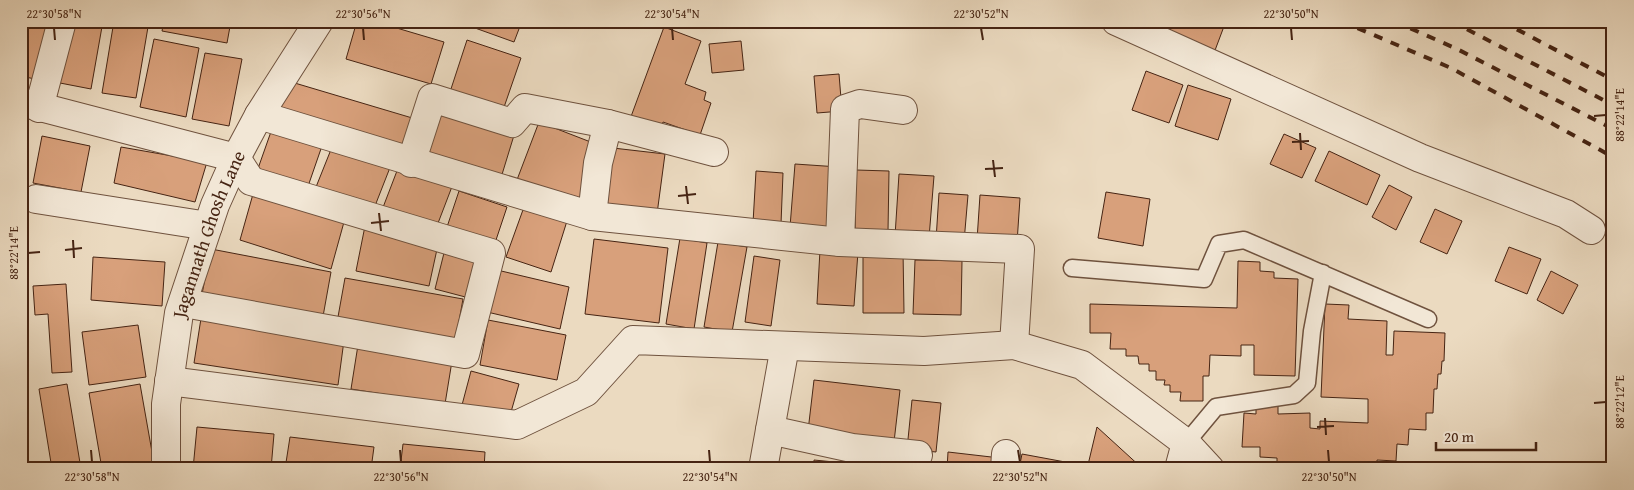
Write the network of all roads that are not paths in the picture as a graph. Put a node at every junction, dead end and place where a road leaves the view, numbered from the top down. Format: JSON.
{"nodes":[{"id":1,"x":62,"y":21,"type":"edge"},
{"id":2,"x":319,"y":21,"type":"edge"},
{"id":3,"x":1116,"y":21,"type":"edge"},
{"id":4,"x":30,"y":105,"type":"edge"},
{"id":5,"x":903,"y":110,"type":"dead end"},
{"id":6,"x":259,"y":116,"type":"junction"},
{"id":7,"x":608,"y":124,"type":"junction"},
{"id":8,"x":714,"y":152,"type":"dead end"},
{"id":9,"x":236,"y":158,"type":"junction"},
{"id":10,"x":411,"y":163,"type":"junction"},
{"id":11,"x":36,"y":199,"type":"dead end"},
{"id":12,"x":592,"y":216,"type":"junction"},
{"id":13,"x":208,"y":226,"type":"junction"},
{"id":14,"x":1590,"y":230,"type":"dead end"},
{"id":15,"x":840,"y":242,"type":"junction"},
{"id":16,"x":1072,"y":268,"type":"dead end"},
{"id":17,"x":1323,"y":273,"type":"junction"},
{"id":18,"x":184,"y":302,"type":"junction"},
{"id":19,"x":1428,"y":319,"type":"dead end"},
{"id":20,"x":1014,"y":345,"type":"junction"},
{"id":21,"x":785,"y":346,"type":"junction"},
{"id":22,"x":170,"y":381,"type":"junction"},
{"id":23,"x":770,"y":430,"type":"junction"},
{"id":24,"x":918,"y":455,"type":"dead end"},
{"id":25,"x":1182,"y":456,"type":"edge"},
{"id":26,"x":166,"y":469,"type":"edge"},
{"id":27,"x":763,"y":469,"type":"edge"},
{"id":28,"x":1210,"y":469,"type":"edge"}],
"edges":[{"from":1,"to":4,"type":"street"},
{"from":2,"to":6,"type":"street","name":"Jagannath Ghosh Lane"},
{"from":3,"to":14,"type":"street"},
{"from":4,"to":9,"type":"street"},
{"from":5,"to":15,"type":"street"},
{"from":6,"to":9,"type":"street","name":"Jagannath Ghosh Lane"},
{"from":6,"to":10,"type":"street"},
{"from":7,"to":8,"type":"street"},
{"from":7,"to":10,"type":"street"},
{"from":7,"to":12,"type":"street"},
{"from":9,"to":13,"type":"street","name":"Jagannath Ghosh Lane"},
{"from":9,"to":18,"type":"street"},
{"from":10,"to":12,"type":"street"},
{"from":11,"to":13,"type":"street"},
{"from":12,"to":15,"type":"street"},
{"from":13,"to":18,"type":"street","name":"Jagannath Ghosh Lane"},
{"from":15,"to":20,"type":"street"},
{"from":16,"to":17,"type":"lane"},
{"from":17,"to":19,"type":"lane"},
{"from":17,"to":25,"type":"lane"},
{"from":18,"to":22,"type":"street","name":"Jagannath Ghosh Lane"},
{"from":20,"to":21,"type":"street"},
{"from":20,"to":25,"type":"street"},
{"from":21,"to":22,"type":"street"},
{"from":21,"to":23,"type":"street"},
{"from":22,"to":26,"type":"street","name":"Jagannath Ghosh Lane"},
{"from":23,"to":24,"type":"street"},
{"from":23,"to":27,"type":"street"},
{"from":25,"to":28,"type":"street"}]}
